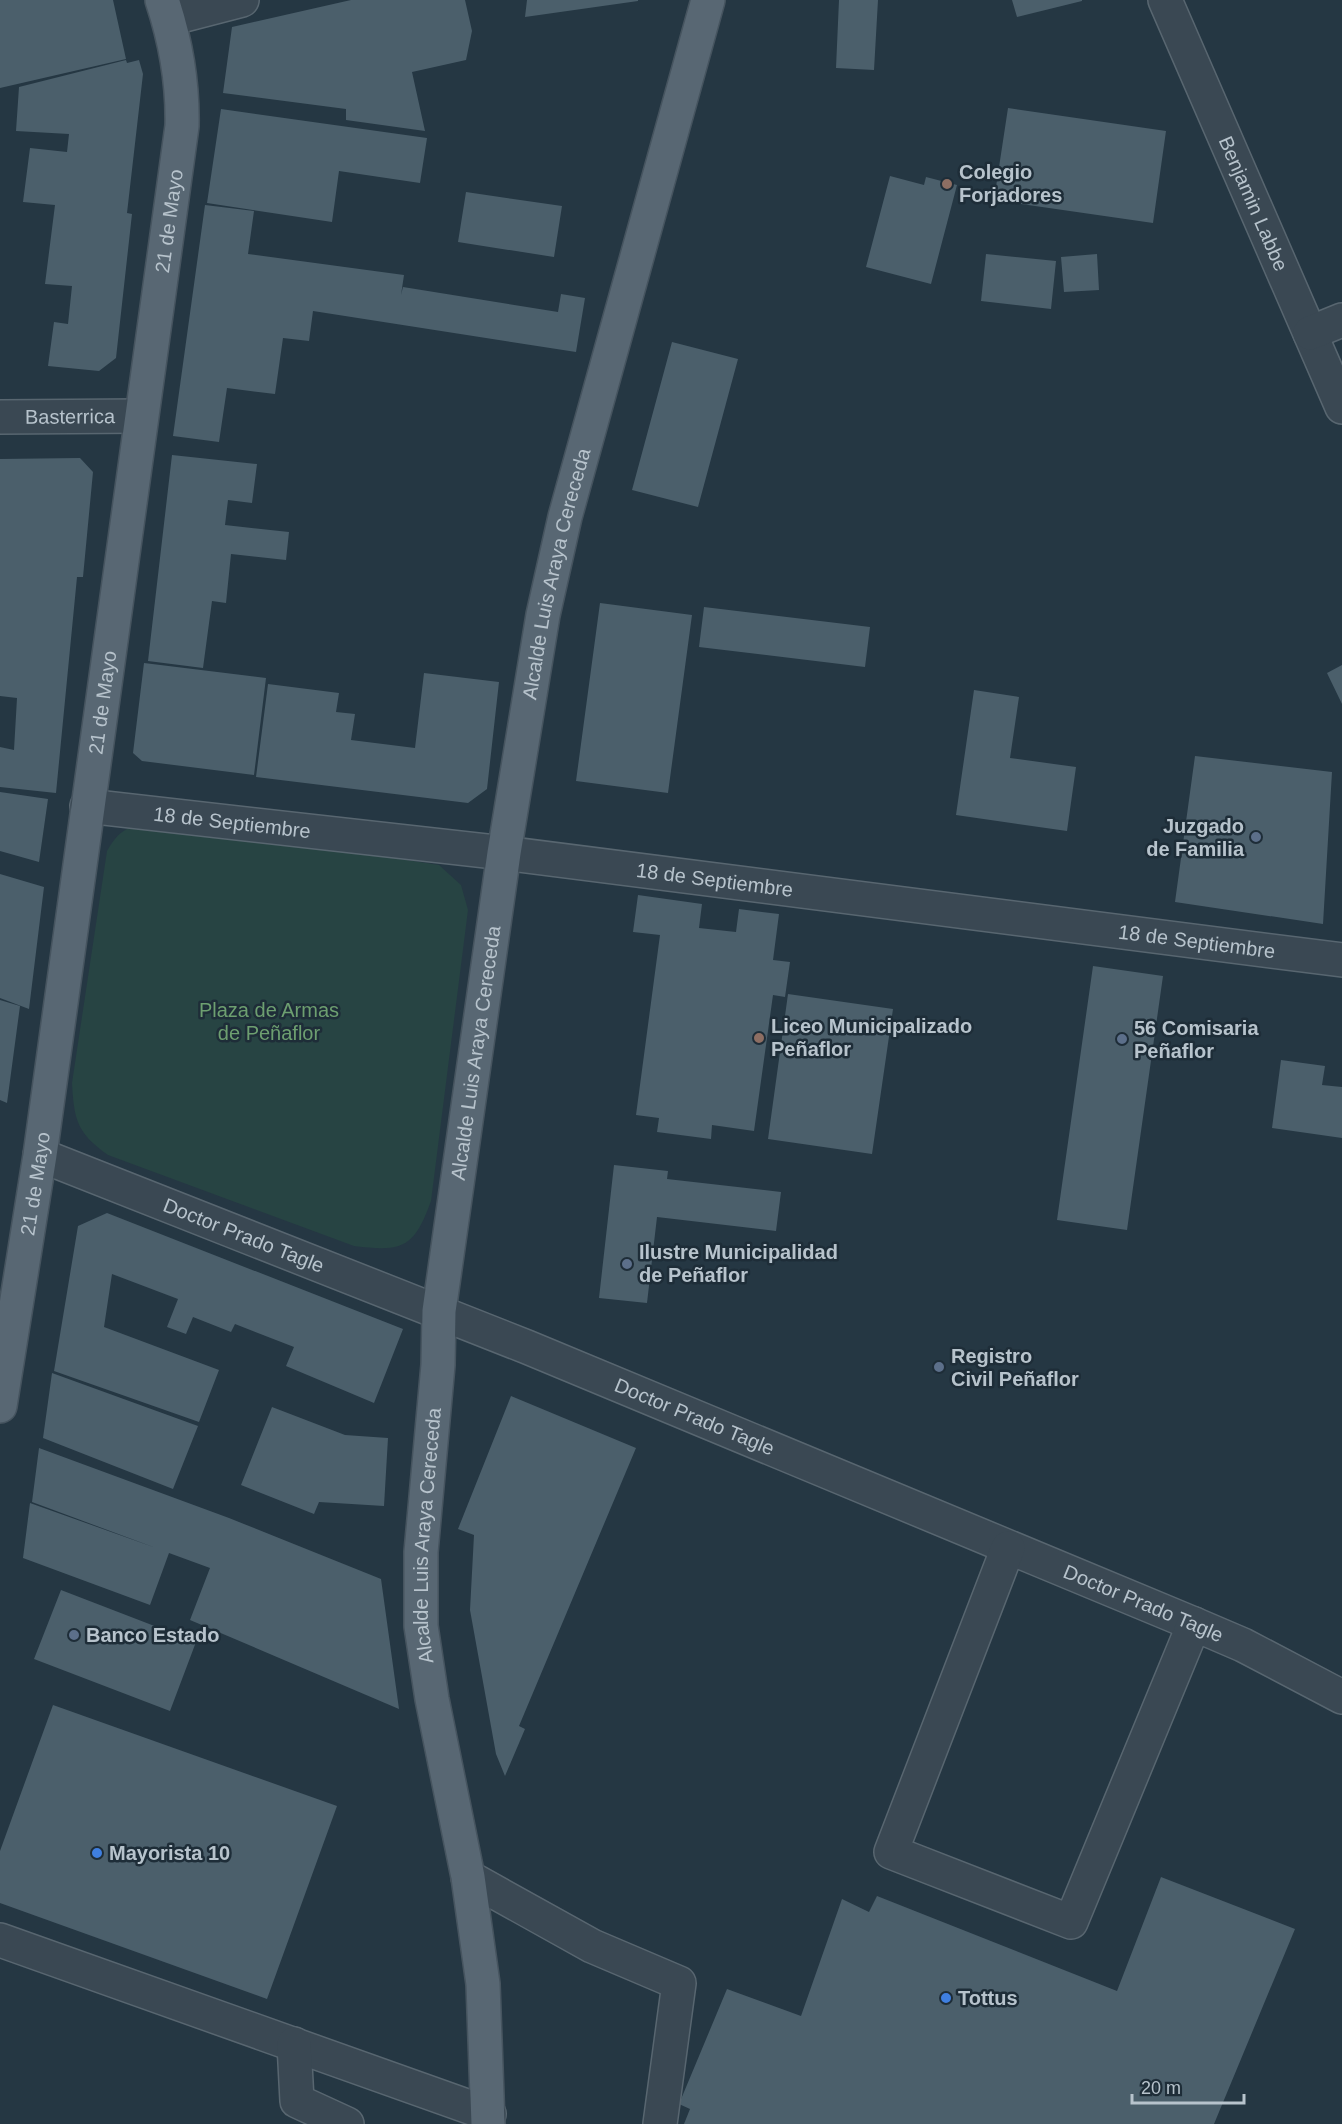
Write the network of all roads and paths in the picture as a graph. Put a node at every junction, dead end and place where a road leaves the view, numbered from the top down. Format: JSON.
{"nodes":[{"id":1,"x":242,"y":0,"type":"edge"},
{"id":2,"x":708,"y":0,"type":"edge"},
{"id":3,"x":1165,"y":0,"type":"edge"},
{"id":4,"x":166,"y":10,"type":"edge"},
{"id":5,"x":1342,"y":320,"type":"edge"},
{"id":6,"x":1310,"y":333,"type":"junction"},
{"id":7,"x":1342,"y":407,"type":"edge"},
{"id":8,"x":141,"y":416,"type":"junction"},
{"id":9,"x":0,"y":417,"type":"edge"},
{"id":10,"x":87,"y":806,"type":"junction"},
{"id":11,"x":504,"y":854,"type":"junction"},
{"id":12,"x":1342,"y":960,"type":"edge"},
{"id":13,"x":40,"y":1155,"type":"junction"},
{"id":14,"x":7,"y":1311,"type":"edge"},
{"id":15,"x":439,"y":1311,"type":"junction"},
{"id":16,"x":0,"y":1406,"type":"edge"},
{"id":17,"x":1008,"y":1548,"type":"junction"},
{"id":18,"x":1194,"y":1624,"type":"junction"},
{"id":19,"x":1342,"y":1697,"type":"edge"},
{"id":20,"x":468,"y":1877,"type":"junction"},
{"id":21,"x":0,"y":1940,"type":"edge"},
{"id":22,"x":294,"y":2044,"type":"junction"},
{"id":23,"x":489,"y":2119,"type":"edge"},
{"id":24,"x":347,"y":2124,"type":"edge"},
{"id":25,"x":660,"y":2124,"type":"edge"}],
"edges":[{"from":1,"to":4,"type":"street"},
{"from":2,"to":11,"type":"main road","name":"Alcalde Luis Araya Cereceda"},
{"from":3,"to":6,"type":"street","name":"Benjamin Labbe"},
{"from":4,"to":8,"type":"main road","name":"21 de Mayo"},
{"from":5,"to":6,"type":"street"},
{"from":6,"to":7,"type":"street","name":"Benjamin Labbe"},
{"from":8,"to":9,"type":"street","name":"Basterrica"},
{"from":8,"to":10,"type":"main road","name":"21 de Mayo"},
{"from":10,"to":11,"type":"street","name":"18 de Septiembre"},
{"from":10,"to":13,"type":"main road","name":"21 de Mayo"},
{"from":11,"to":12,"type":"street","name":"18 de Septiembre"},
{"from":11,"to":15,"type":"main road","name":"Alcalde Luis Araya Cereceda"},
{"from":13,"to":14,"type":"main road","name":"21 de Mayo"},
{"from":13,"to":15,"type":"street","name":"Doctor Prado Tagle"},
{"from":14,"to":16,"type":"main road","name":"21 de Mayo"},
{"from":15,"to":17,"type":"street","name":"Doctor Prado Tagle"},
{"from":15,"to":20,"type":"main road","name":"Alcalde Luis Araya Cereceda"},
{"from":17,"to":18,"type":"street","name":"Doctor Prado Tagle"},
{"from":17,"to":18,"type":"street"},
{"from":18,"to":19,"type":"street","name":"Doctor Prado Tagle"},
{"from":20,"to":23,"type":"main road","name":"Alcalde Luis Araya Cereceda"},
{"from":20,"to":25,"type":"street"},
{"from":21,"to":22,"type":"street"},
{"from":22,"to":23,"type":"street"},
{"from":22,"to":24,"type":"street"}]}
